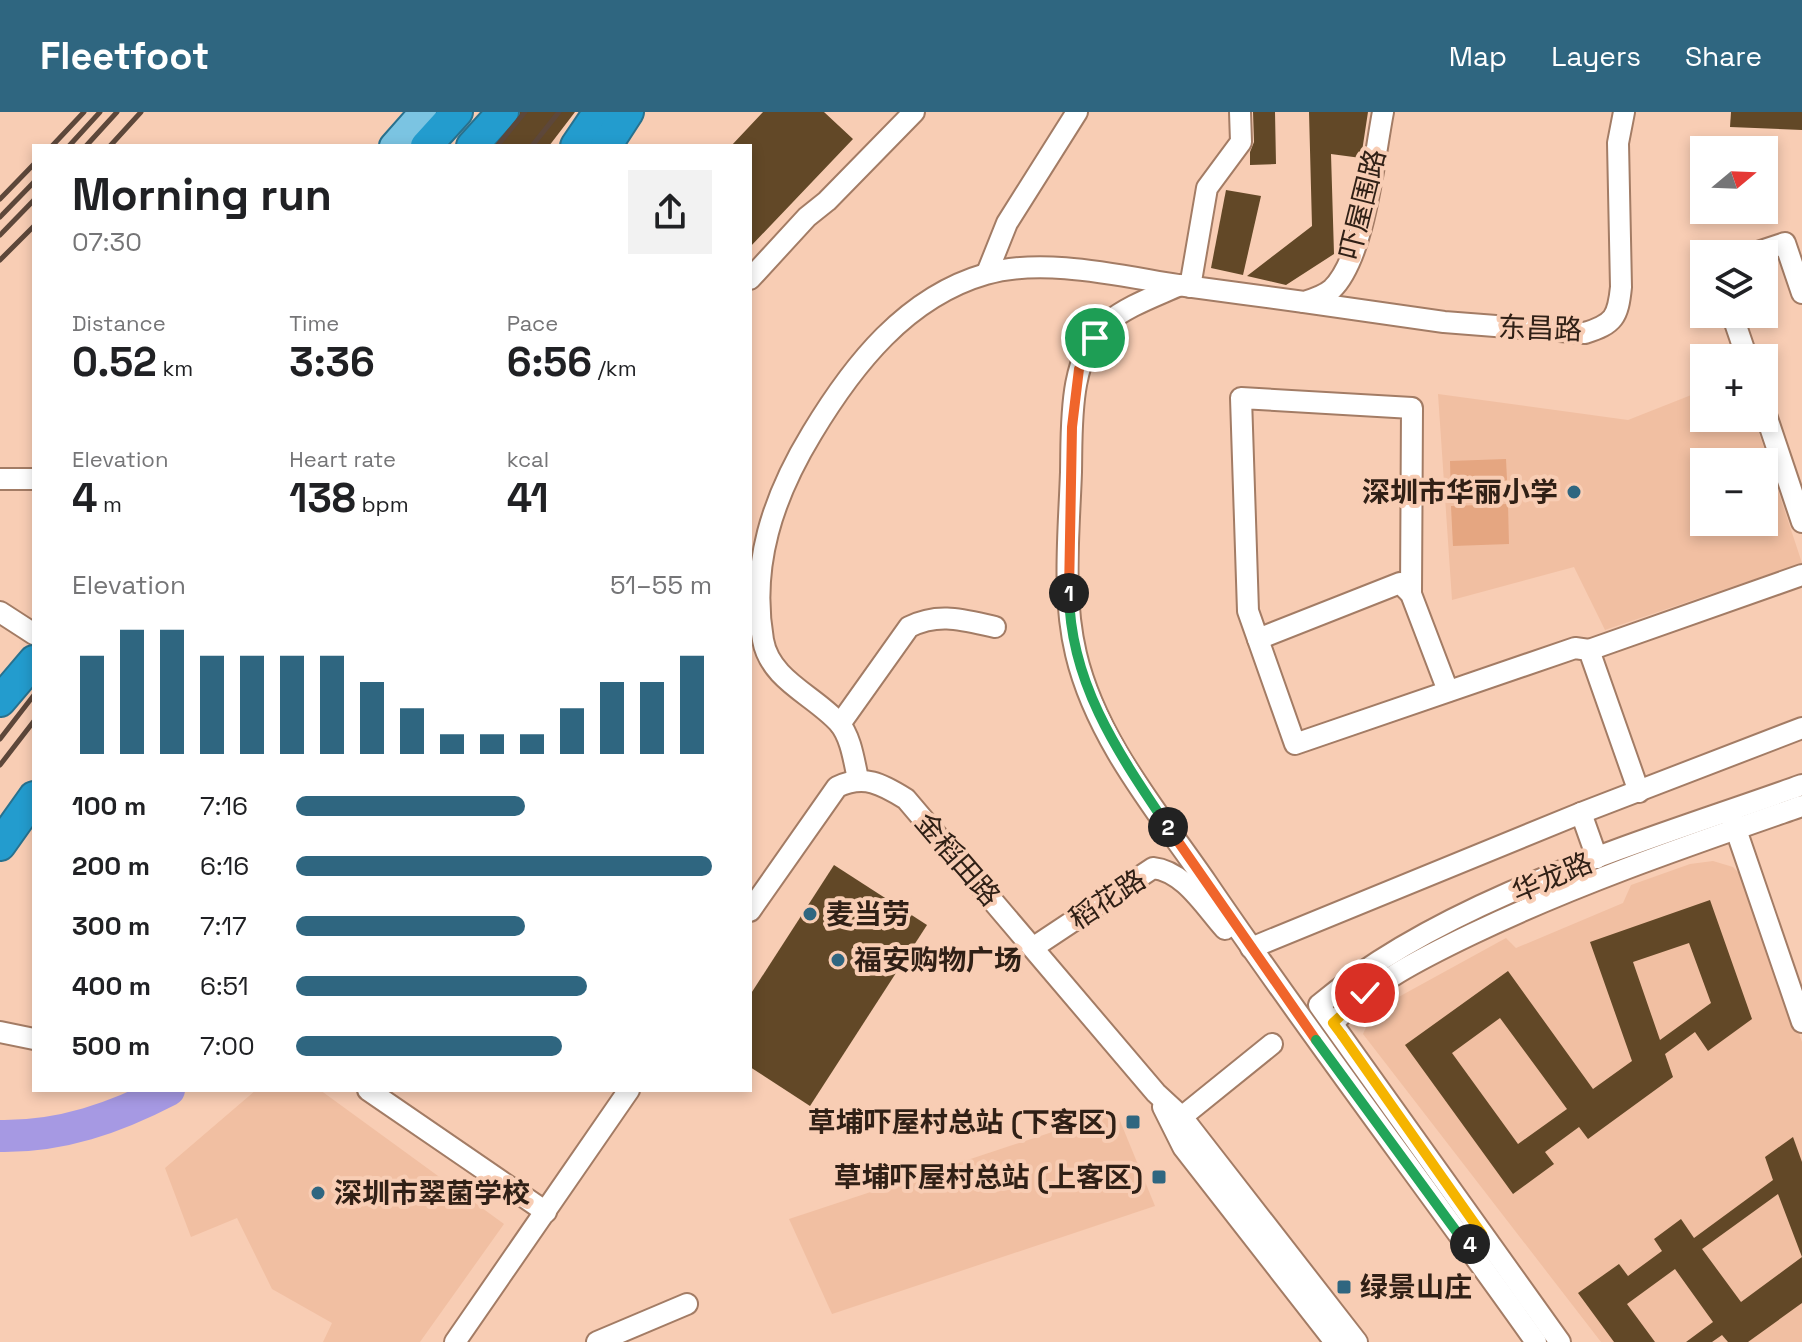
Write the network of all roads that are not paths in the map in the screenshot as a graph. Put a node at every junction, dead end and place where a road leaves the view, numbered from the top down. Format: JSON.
{"nodes":[{"id":1,"x":423,"y":112,"type":"edge"},
{"id":2,"x":457,"y":112,"type":"edge"},
{"id":3,"x":489,"y":112,"type":"edge"},
{"id":4,"x":503,"y":112,"type":"edge"},
{"id":5,"x":579,"y":112,"type":"edge"},
{"id":6,"x":599,"y":112,"type":"edge"},
{"id":7,"x":628,"y":112,"type":"edge"},
{"id":8,"x":914,"y":112,"type":"edge"},
{"id":9,"x":1077,"y":112,"type":"edge"},
{"id":10,"x":1240,"y":112,"type":"edge"},
{"id":11,"x":1383,"y":112,"type":"edge"},
{"id":12,"x":1624,"y":112,"type":"edge"},
{"id":13,"x":395,"y":144,"type":"edge"},
{"id":14,"x":428,"y":144,"type":"edge"},
{"id":15,"x":465,"y":144,"type":"edge"},
{"id":16,"x":474,"y":144,"type":"edge"},
{"id":17,"x":559,"y":144,"type":"edge"},
{"id":18,"x":577,"y":144,"type":"edge"},
{"id":19,"x":607,"y":144,"type":"edge"},
{"id":20,"x":1778,"y":245,"type":"edge"},
{"id":21,"x":987,"y":273,"type":"junction"},
{"id":22,"x":752,"y":277,"type":"edge"},
{"id":23,"x":1185,"y":286,"type":"junction"},
{"id":24,"x":1802,"y":293,"type":"edge"},
{"id":25,"x":1304,"y":302,"type":"junction"},
{"id":26,"x":1772,"y":432,"type":"edge"},
{"id":27,"x":0,"y":479,"type":"edge"},
{"id":28,"x":32,"y":479,"type":"edge"},
{"id":29,"x":1802,"y":522,"type":"edge"},
{"id":30,"x":1802,"y":575,"type":"edge"},
{"id":31,"x":1411,"y":594,"type":"junction"},
{"id":32,"x":0,"y":612,"type":"edge"},
{"id":33,"x":995,"y":627,"type":"dead end"},
{"id":34,"x":32,"y":633,"type":"edge"},
{"id":35,"x":1258,"y":639,"type":"junction"},
{"id":36,"x":1589,"y":650,"type":"junction"},
{"id":37,"x":759,"y":655,"type":"edge"},
{"id":38,"x":32,"y":663,"type":"edge"},
{"id":39,"x":1448,"y":691,"type":"junction"},
{"id":40,"x":0,"y":701,"type":"edge"},
{"id":41,"x":840,"y":724,"type":"junction"},
{"id":42,"x":1802,"y":728,"type":"edge"},
{"id":43,"x":858,"y":779,"type":"junction"},
{"id":44,"x":1802,"y":785,"type":"edge"},
{"id":45,"x":1639,"y":792,"type":"junction"},
{"id":46,"x":32,"y":800,"type":"edge"},
{"id":47,"x":1802,"y":806,"type":"edge"},
{"id":48,"x":1581,"y":813,"type":"junction"},
{"id":49,"x":1732,"y":820,"type":"junction"},
{"id":50,"x":0,"y":845,"type":"edge"},
{"id":51,"x":1597,"y":858,"type":"junction"},
{"id":52,"x":752,"y":908,"type":"edge"},
{"id":53,"x":1034,"y":947,"type":"junction"},
{"id":54,"x":1251,"y":948,"type":"junction"},
{"id":55,"x":1802,"y":1022,"type":"edge"},
{"id":56,"x":1333,"y":1023,"type":"junction"},
{"id":57,"x":0,"y":1032,"type":"edge"},
{"id":58,"x":32,"y":1039,"type":"edge"},
{"id":59,"x":1272,"y":1044,"type":"dead end"},
{"id":60,"x":371,"y":1092,"type":"edge"},
{"id":61,"x":628,"y":1092,"type":"edge"},
{"id":62,"x":1177,"y":1121,"type":"junction"},
{"id":63,"x":546,"y":1212,"type":"junction"},
{"id":64,"x":1475,"y":1240,"type":"junction"},
{"id":65,"x":687,"y":1304,"type":"dead end"},
{"id":66,"x":455,"y":1342,"type":"edge"},
{"id":67,"x":597,"y":1342,"type":"edge"},
{"id":68,"x":1335,"y":1342,"type":"edge"},
{"id":69,"x":1357,"y":1342,"type":"edge"},
{"id":70,"x":1536,"y":1342,"type":"edge"},
{"id":71,"x":1560,"y":1342,"type":"edge"}],
"edges":[{"from":1,"to":13,"type":"main road"},
{"from":2,"to":14,"type":"highway"},
{"from":3,"to":15,"type":"highway"},
{"from":4,"to":16,"type":"highway"},
{"from":5,"to":17,"type":"highway"},
{"from":6,"to":18,"type":"highway"},
{"from":7,"to":19,"type":"highway"},
{"from":8,"to":22,"type":"street"},
{"from":9,"to":21,"type":"street"},
{"from":10,"to":23,"type":"street"},
{"from":11,"to":25,"type":"street","name":"吓屋围路"},
{"from":12,"to":25,"type":"street","name":"东昌路"},
{"from":20,"to":24,"type":"street"},
{"from":21,"to":23,"type":"street"},
{"from":21,"to":37,"type":"street"},
{"from":23,"to":25,"type":"street"},
{"from":23,"to":54,"type":"street"},
{"from":26,"to":29,"type":"street"},
{"from":27,"to":28,"type":"street"},
{"from":30,"to":36,"type":"street"},
{"from":31,"to":35,"type":"street"},
{"from":31,"to":35,"type":"street"},
{"from":31,"to":39,"type":"street"},
{"from":32,"to":34,"type":"street"},
{"from":33,"to":41,"type":"street"},
{"from":35,"to":39,"type":"street"},
{"from":36,"to":39,"type":"street"},
{"from":36,"to":45,"type":"street"},
{"from":37,"to":41,"type":"street"},
{"from":38,"to":40,"type":"highway"},
{"from":41,"to":43,"type":"street"},
{"from":42,"to":45,"type":"street"},
{"from":43,"to":52,"type":"street"},
{"from":43,"to":53,"type":"street","name":"金稻田路"},
{"from":44,"to":49,"type":"street","name":"华龙路"},
{"from":45,"to":48,"type":"street"},
{"from":46,"to":50,"type":"highway"},
{"from":47,"to":49,"type":"street","name":"华龙路"},
{"from":48,"to":51,"type":"street"},
{"from":48,"to":54,"type":"street"},
{"from":49,"to":51,"type":"street","name":"华龙路"},
{"from":49,"to":55,"type":"street"},
{"from":49,"to":56,"type":"street","name":"华龙路"},
{"from":51,"to":56,"type":"street","name":"华龙路"},
{"from":53,"to":54,"type":"street","name":"稻花路"},
{"from":53,"to":62,"type":"street","name":"金稻田路"},
{"from":54,"to":64,"type":"street"},
{"from":56,"to":64,"type":"street"},
{"from":57,"to":58,"type":"street"},
{"from":59,"to":62,"type":"street"},
{"from":60,"to":63,"type":"street"},
{"from":61,"to":63,"type":"street"},
{"from":62,"to":68,"type":"street","name":"金稻田路"},
{"from":62,"to":69,"type":"street","name":"金稻田路"},
{"from":63,"to":66,"type":"street"},
{"from":64,"to":70,"type":"street"},
{"from":64,"to":71,"type":"street"},
{"from":65,"to":67,"type":"street"}]}
